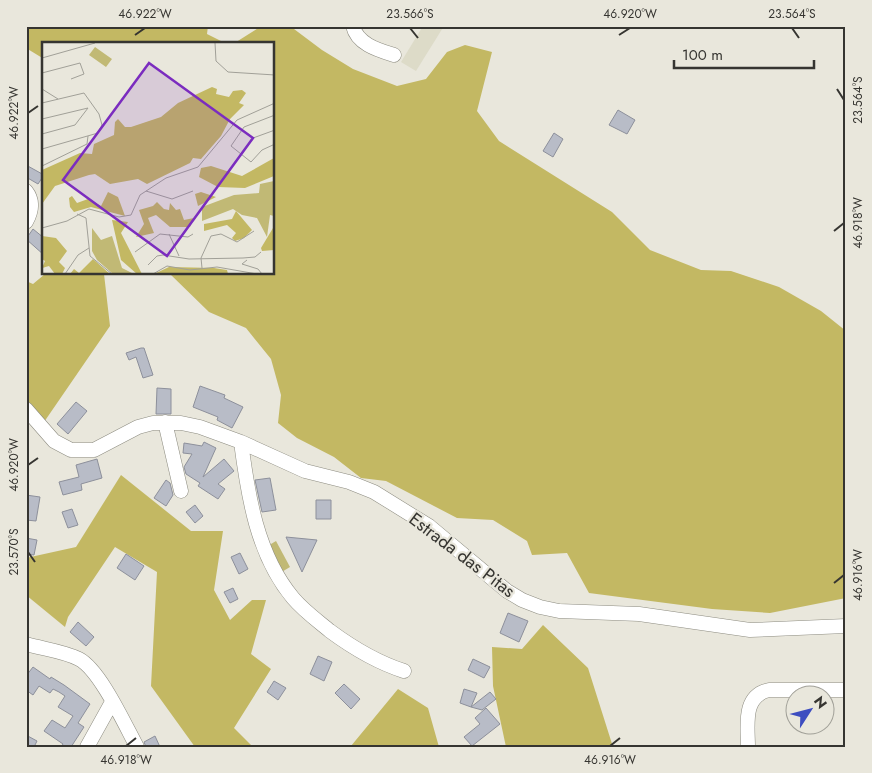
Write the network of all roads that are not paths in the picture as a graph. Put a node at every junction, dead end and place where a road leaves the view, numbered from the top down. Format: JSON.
{"nodes":[{"id":1,"x":353,"y":26,"type":"edge"},
{"id":2,"x":394,"y":55,"type":"dead end"},
{"id":3,"x":26,"y":191,"type":"edge"},
{"id":4,"x":26,"y":222,"type":"edge"},
{"id":5,"x":26,"y":409,"type":"edge"},
{"id":6,"x":166,"y":422,"type":"junction"},
{"id":7,"x":240,"y":442,"type":"junction"},
{"id":8,"x":181,"y":491,"type":"dead end"},
{"id":9,"x":846,"y":626,"type":"edge"},
{"id":10,"x":26,"y":644,"type":"edge"},
{"id":11,"x":404,"y":671,"type":"dead end"},
{"id":12,"x":846,"y":690,"type":"edge"},
{"id":13,"x":112,"y":702,"type":"junction"},
{"id":14,"x":87,"y":747,"type":"edge"},
{"id":15,"x":137,"y":747,"type":"edge"},
{"id":16,"x":748,"y":747,"type":"edge"}],
"edges":[{"from":1,"to":2,"type":"street"},
{"from":3,"to":4,"type":"street"},
{"from":5,"to":6,"type":"street","name":"Estrada das Pitas"},
{"from":6,"to":7,"type":"street","name":"Estrada das Pitas"},
{"from":6,"to":8,"type":"street"},
{"from":7,"to":9,"type":"street","name":"Estrada das Pitas"},
{"from":7,"to":11,"type":"street"},
{"from":10,"to":13,"type":"street"},
{"from":12,"to":16,"type":"street"},
{"from":13,"to":14,"type":"street"},
{"from":13,"to":15,"type":"street"}]}
